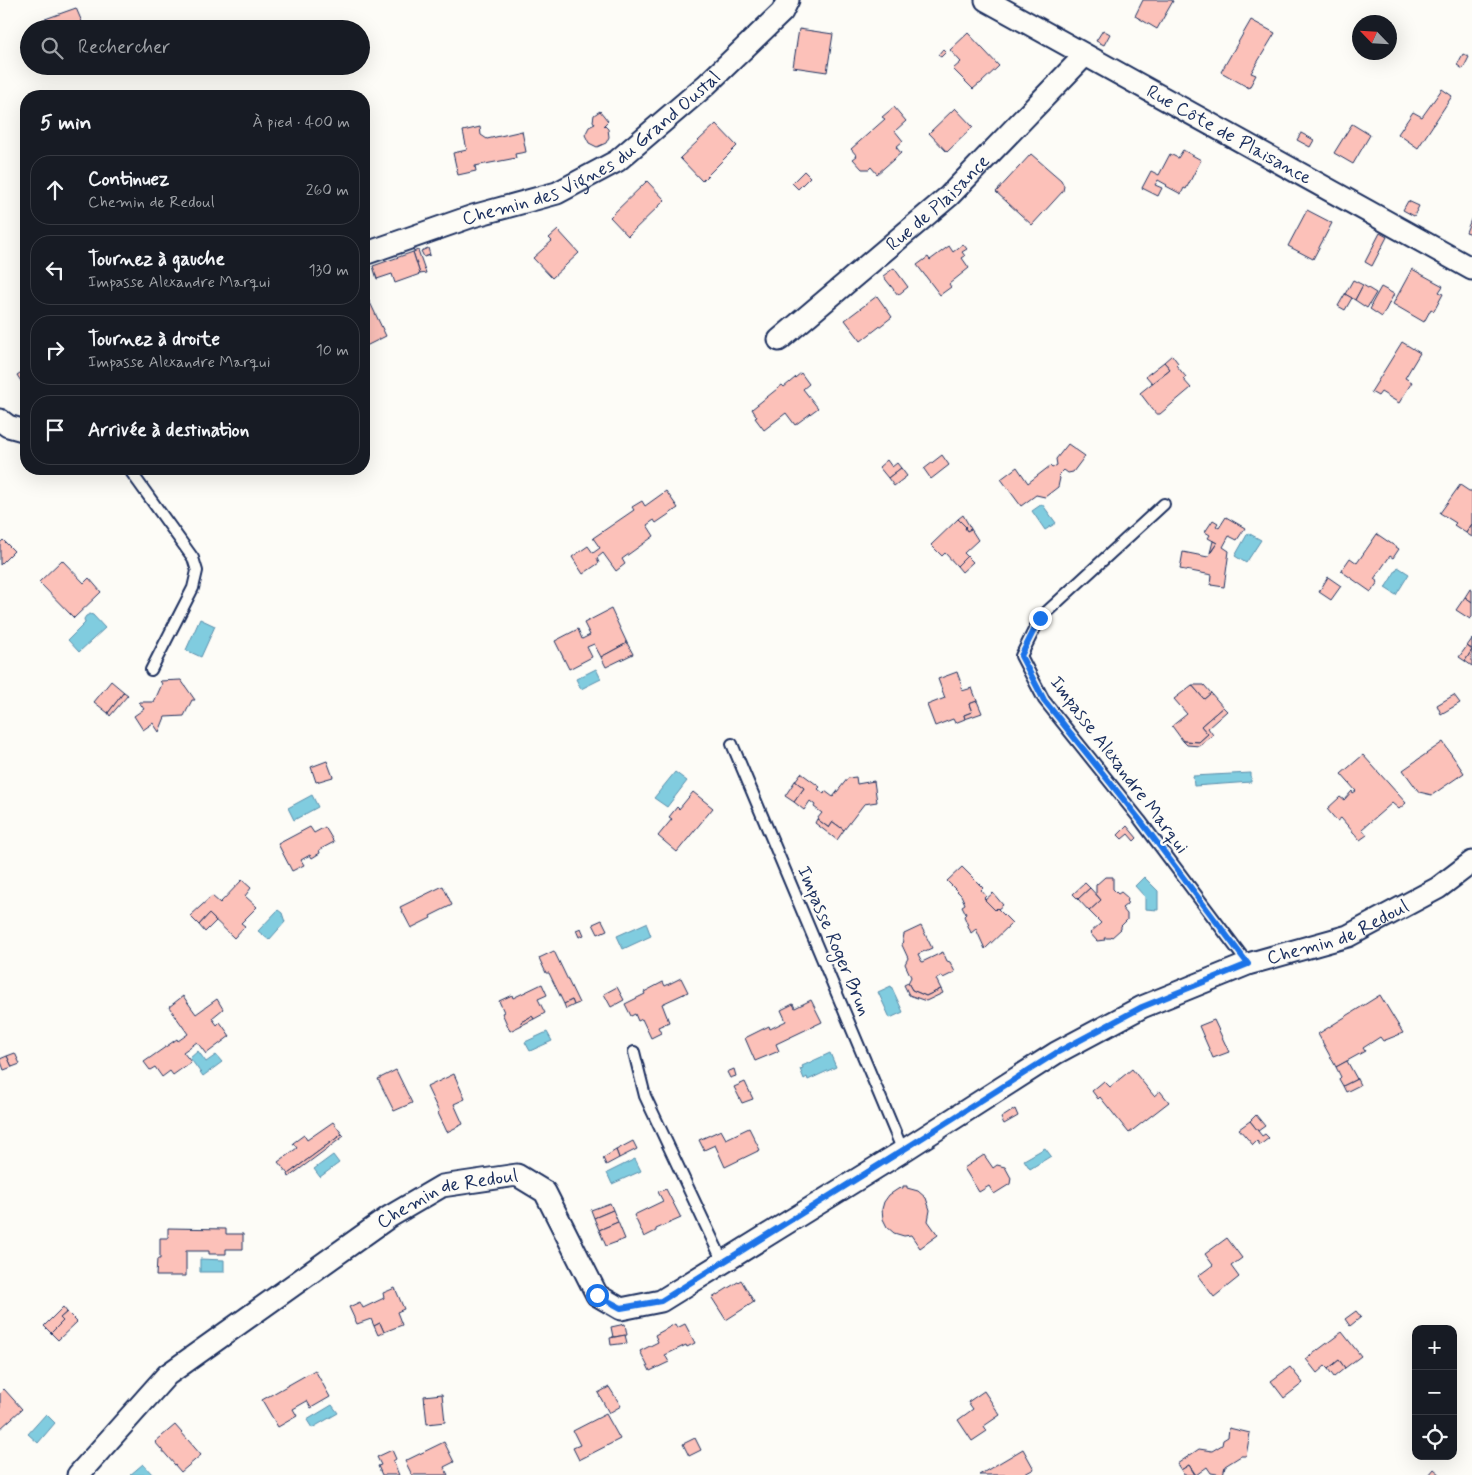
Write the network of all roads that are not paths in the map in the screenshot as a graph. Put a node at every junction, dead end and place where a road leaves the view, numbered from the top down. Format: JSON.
{"nodes":[{"id":1,"x":788,"y":0,"type":"edge"},
{"id":2,"x":986,"y":0,"type":"edge"},
{"id":3,"x":1085,"y":55,"type":"junction"},
{"id":4,"x":370,"y":252,"type":"edge"},
{"id":5,"x":1472,"y":269,"type":"edge"},
{"id":6,"x":779,"y":340,"type":"dead end"},
{"id":7,"x":0,"y":420,"type":"edge"},
{"id":8,"x":20,"y":429,"type":"edge"},
{"id":9,"x":132,"y":475,"type":"edge"},
{"id":10,"x":1164,"y":504,"type":"dead end"},
{"id":11,"x":151,"y":670,"type":"dead end"},
{"id":12,"x":732,"y":744,"type":"dead end"},
{"id":13,"x":1472,"y":862,"type":"edge"},
{"id":14,"x":1248,"y":964,"type":"junction"},
{"id":15,"x":634,"y":1052,"type":"dead end"},
{"id":16,"x":903,"y":1150,"type":"junction"},
{"id":17,"x":723,"y":1262,"type":"junction"},
{"id":18,"x":78,"y":1475,"type":"edge"}],
"edges":[{"from":1,"to":4,"type":"street","name":"Chemin des Vignes du Grand Oustal"},
{"from":2,"to":3,"type":"street","name":"Rue Côte de Plaisance"},
{"from":3,"to":5,"type":"street","name":"Rue Côte de Plaisance"},
{"from":3,"to":6,"type":"street","name":"Rue de Plaisance"},
{"from":7,"to":8,"type":"street"},
{"from":9,"to":11,"type":"lane"},
{"from":10,"to":14,"type":"lane","name":"Impasse Alexandre Marqui"},
{"from":12,"to":16,"type":"lane","name":"Impasse Roger Brun"},
{"from":13,"to":14,"type":"street","name":"Chemin de Redoul"},
{"from":14,"to":16,"type":"street","name":"Chemin de Redoul"},
{"from":15,"to":17,"type":"lane"},
{"from":16,"to":17,"type":"street","name":"Chemin de Redoul"},
{"from":17,"to":18,"type":"street","name":"Chemin de Redoul"}]}
